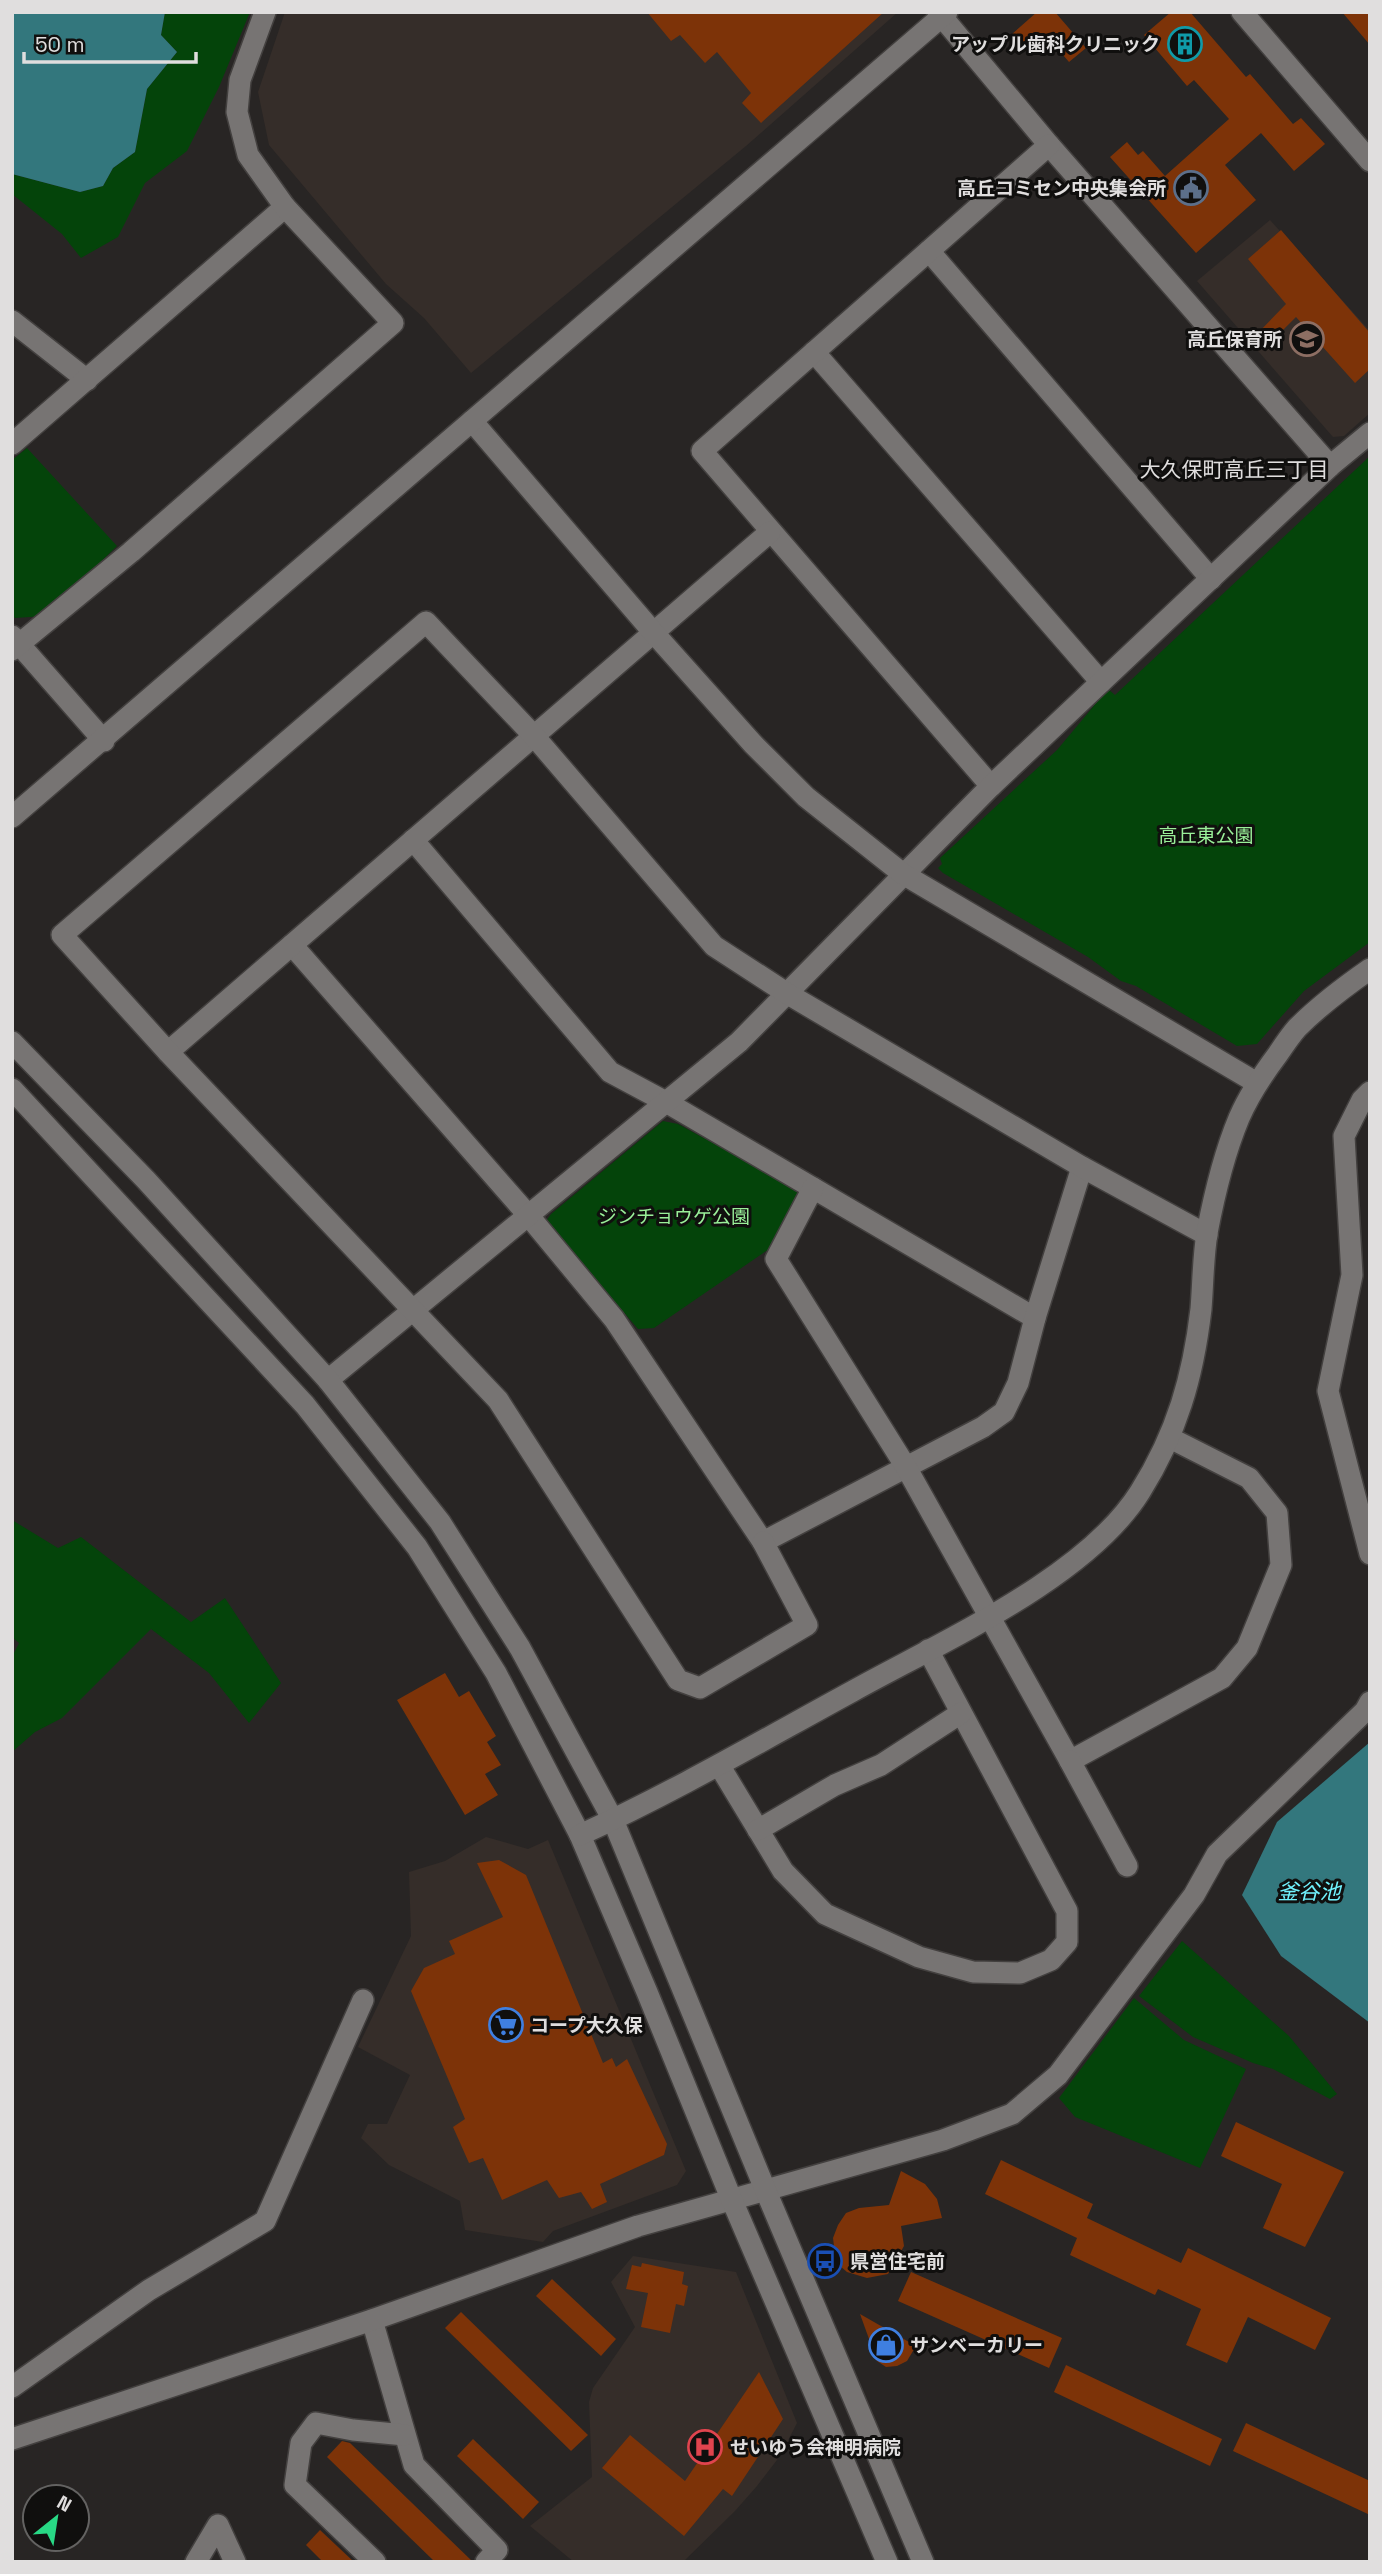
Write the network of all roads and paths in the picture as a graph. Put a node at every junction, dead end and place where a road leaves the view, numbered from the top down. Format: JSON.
{"nodes":[{"id":1,"x":265,"y":12,"type":"edge"},
{"id":2,"x":1242,"y":12,"type":"edge"},
{"id":3,"x":942,"y":14,"type":"edge"},
{"id":4,"x":1049,"y":145,"type":"junction"},
{"id":5,"x":1370,"y":161,"type":"edge"},
{"id":6,"x":285,"y":207,"type":"junction"},
{"id":7,"x":929,"y":251,"type":"junction"},
{"id":8,"x":12,"y":321,"type":"edge"},
{"id":9,"x":814,"y":352,"type":"junction"},
{"id":10,"x":87,"y":380,"type":"junction"},
{"id":11,"x":472,"y":421,"type":"junction"},
{"id":12,"x":1370,"y":433,"type":"edge"},
{"id":13,"x":12,"y":444,"type":"edge"},
{"id":14,"x":1330,"y":466,"type":"junction"},
{"id":15,"x":770,"y":532,"type":"junction"},
{"id":16,"x":1211,"y":579,"type":"junction"},
{"id":17,"x":653,"y":632,"type":"junction"},
{"id":18,"x":15,"y":643,"type":"edge"},
{"id":19,"x":1101,"y":682,"type":"junction"},
{"id":20,"x":534,"y":736,"type":"junction"},
{"id":21,"x":104,"y":741,"type":"junction"},
{"id":22,"x":991,"y":786,"type":"junction"},
{"id":23,"x":12,"y":817,"type":"edge"},
{"id":24,"x":413,"y":840,"type":"junction"},
{"id":25,"x":904,"y":874,"type":"junction"},
{"id":26,"x":292,"y":945,"type":"junction"},
{"id":27,"x":1370,"y":969,"type":"edge"},
{"id":28,"x":788,"y":994,"type":"junction"},
{"id":29,"x":12,"y":1042,"type":"edge"},
{"id":30,"x":168,"y":1052,"type":"junction"},
{"id":31,"x":1257,"y":1083,"type":"junction"},
{"id":32,"x":12,"y":1089,"type":"edge"},
{"id":33,"x":1370,"y":1092,"type":"edge"},
{"id":34,"x":666,"y":1102,"type":"junction"},
{"id":35,"x":1082,"y":1167,"type":"junction"},
{"id":36,"x":813,"y":1188,"type":"junction"},
{"id":37,"x":528,"y":1215,"type":"junction"},
{"id":38,"x":1207,"y":1235,"type":"junction"},
{"id":39,"x":412,"y":1311,"type":"junction"},
{"id":40,"x":1035,"y":1318,"type":"junction"},
{"id":41,"x":328,"y":1380,"type":"junction"},
{"id":42,"x":1170,"y":1438,"type":"junction"},
{"id":43,"x":906,"y":1467,"type":"junction"},
{"id":44,"x":763,"y":1542,"type":"junction"},
{"id":45,"x":1370,"y":1554,"type":"edge"},
{"id":46,"x":988,"y":1617,"type":"junction"},
{"id":47,"x":928,"y":1650,"type":"junction"},
{"id":48,"x":1370,"y":1702,"type":"edge"},
{"id":49,"x":961,"y":1713,"type":"junction"},
{"id":50,"x":1070,"y":1761,"type":"junction"},
{"id":51,"x":719,"y":1765,"type":"junction"},
{"id":52,"x":613,"y":1820,"type":"junction"},
{"id":53,"x":758,"y":1830,"type":"junction"},
{"id":54,"x":580,"y":1835,"type":"junction"},
{"id":55,"x":1127,"y":1866,"type":"dead end"},
{"id":56,"x":363,"y":2000,"type":"dead end"},
{"id":57,"x":765,"y":2189,"type":"junction"},
{"id":58,"x":731,"y":2198,"type":"junction"},
{"id":59,"x":372,"y":2320,"type":"junction"},
{"id":60,"x":12,"y":2387,"type":"edge"},
{"id":61,"x":405,"y":2435,"type":"junction"},
{"id":62,"x":12,"y":2439,"type":"edge"},
{"id":63,"x":494,"y":2558,"type":"edge"},
{"id":64,"x":196,"y":2562,"type":"edge"},
{"id":65,"x":235,"y":2562,"type":"edge"},
{"id":66,"x":375,"y":2562,"type":"edge"},
{"id":67,"x":887,"y":2562,"type":"edge"},
{"id":68,"x":923,"y":2562,"type":"edge"}],
"edges":[{"from":1,"to":6,"type":"street"},
{"from":2,"to":5,"type":"street"},
{"from":3,"to":4,"type":"street"},
{"from":3,"to":11,"type":"street"},
{"from":4,"to":7,"type":"street"},
{"from":4,"to":14,"type":"street"},
{"from":6,"to":10,"type":"street"},
{"from":6,"to":18,"type":"street"},
{"from":7,"to":9,"type":"street"},
{"from":7,"to":16,"type":"street"},
{"from":8,"to":10,"type":"street"},
{"from":9,"to":15,"type":"street"},
{"from":9,"to":19,"type":"street"},
{"from":10,"to":13,"type":"street"},
{"from":11,"to":17,"type":"street"},
{"from":11,"to":21,"type":"street"},
{"from":12,"to":14,"type":"street"},
{"from":14,"to":16,"type":"street"},
{"from":15,"to":17,"type":"street"},
{"from":15,"to":22,"type":"street"},
{"from":16,"to":19,"type":"street"},
{"from":17,"to":20,"type":"street"},
{"from":17,"to":25,"type":"street"},
{"from":18,"to":21,"type":"street"},
{"from":19,"to":22,"type":"street"},
{"from":20,"to":24,"type":"street"},
{"from":20,"to":28,"type":"street"},
{"from":20,"to":30,"type":"street"},
{"from":21,"to":23,"type":"street"},
{"from":22,"to":25,"type":"street"},
{"from":24,"to":26,"type":"street"},
{"from":24,"to":34,"type":"street"},
{"from":25,"to":28,"type":"street"},
{"from":25,"to":31,"type":"street"},
{"from":26,"to":30,"type":"street"},
{"from":26,"to":37,"type":"street"},
{"from":27,"to":31,"type":"street"},
{"from":28,"to":34,"type":"street"},
{"from":28,"to":35,"type":"street"},
{"from":29,"to":41,"type":"street"},
{"from":30,"to":39,"type":"street"},
{"from":31,"to":38,"type":"street"},
{"from":32,"to":54,"type":"street"},
{"from":33,"to":45,"type":"street"},
{"from":34,"to":36,"type":"street"},
{"from":34,"to":37,"type":"street"},
{"from":35,"to":38,"type":"street"},
{"from":35,"to":40,"type":"street"},
{"from":36,"to":40,"type":"street"},
{"from":36,"to":43,"type":"street"},
{"from":37,"to":39,"type":"street"},
{"from":37,"to":44,"type":"street"},
{"from":38,"to":42,"type":"street"},
{"from":39,"to":41,"type":"street"},
{"from":39,"to":44,"type":"street"},
{"from":40,"to":43,"type":"street"},
{"from":41,"to":52,"type":"street"},
{"from":42,"to":46,"type":"street"},
{"from":42,"to":50,"type":"street"},
{"from":43,"to":44,"type":"street"},
{"from":43,"to":46,"type":"street"},
{"from":46,"to":47,"type":"street"},
{"from":46,"to":50,"type":"street"},
{"from":47,"to":49,"type":"street"},
{"from":47,"to":51,"type":"street"},
{"from":48,"to":57,"type":"street"},
{"from":49,"to":53,"type":"street"},
{"from":49,"to":53,"type":"street"},
{"from":50,"to":55,"type":"street"},
{"from":51,"to":52,"type":"street"},
{"from":51,"to":53,"type":"street"},
{"from":52,"to":54,"type":"street"},
{"from":52,"to":57,"type":"street"},
{"from":54,"to":58,"type":"street"},
{"from":56,"to":60,"type":"street"},
{"from":57,"to":58,"type":"street"},
{"from":57,"to":68,"type":"street"},
{"from":58,"to":59,"type":"street"},
{"from":58,"to":67,"type":"street"},
{"from":59,"to":61,"type":"street"},
{"from":59,"to":62,"type":"street"},
{"from":61,"to":63,"type":"street"},
{"from":61,"to":66,"type":"street"},
{"from":64,"to":65,"type":"street"}]}
